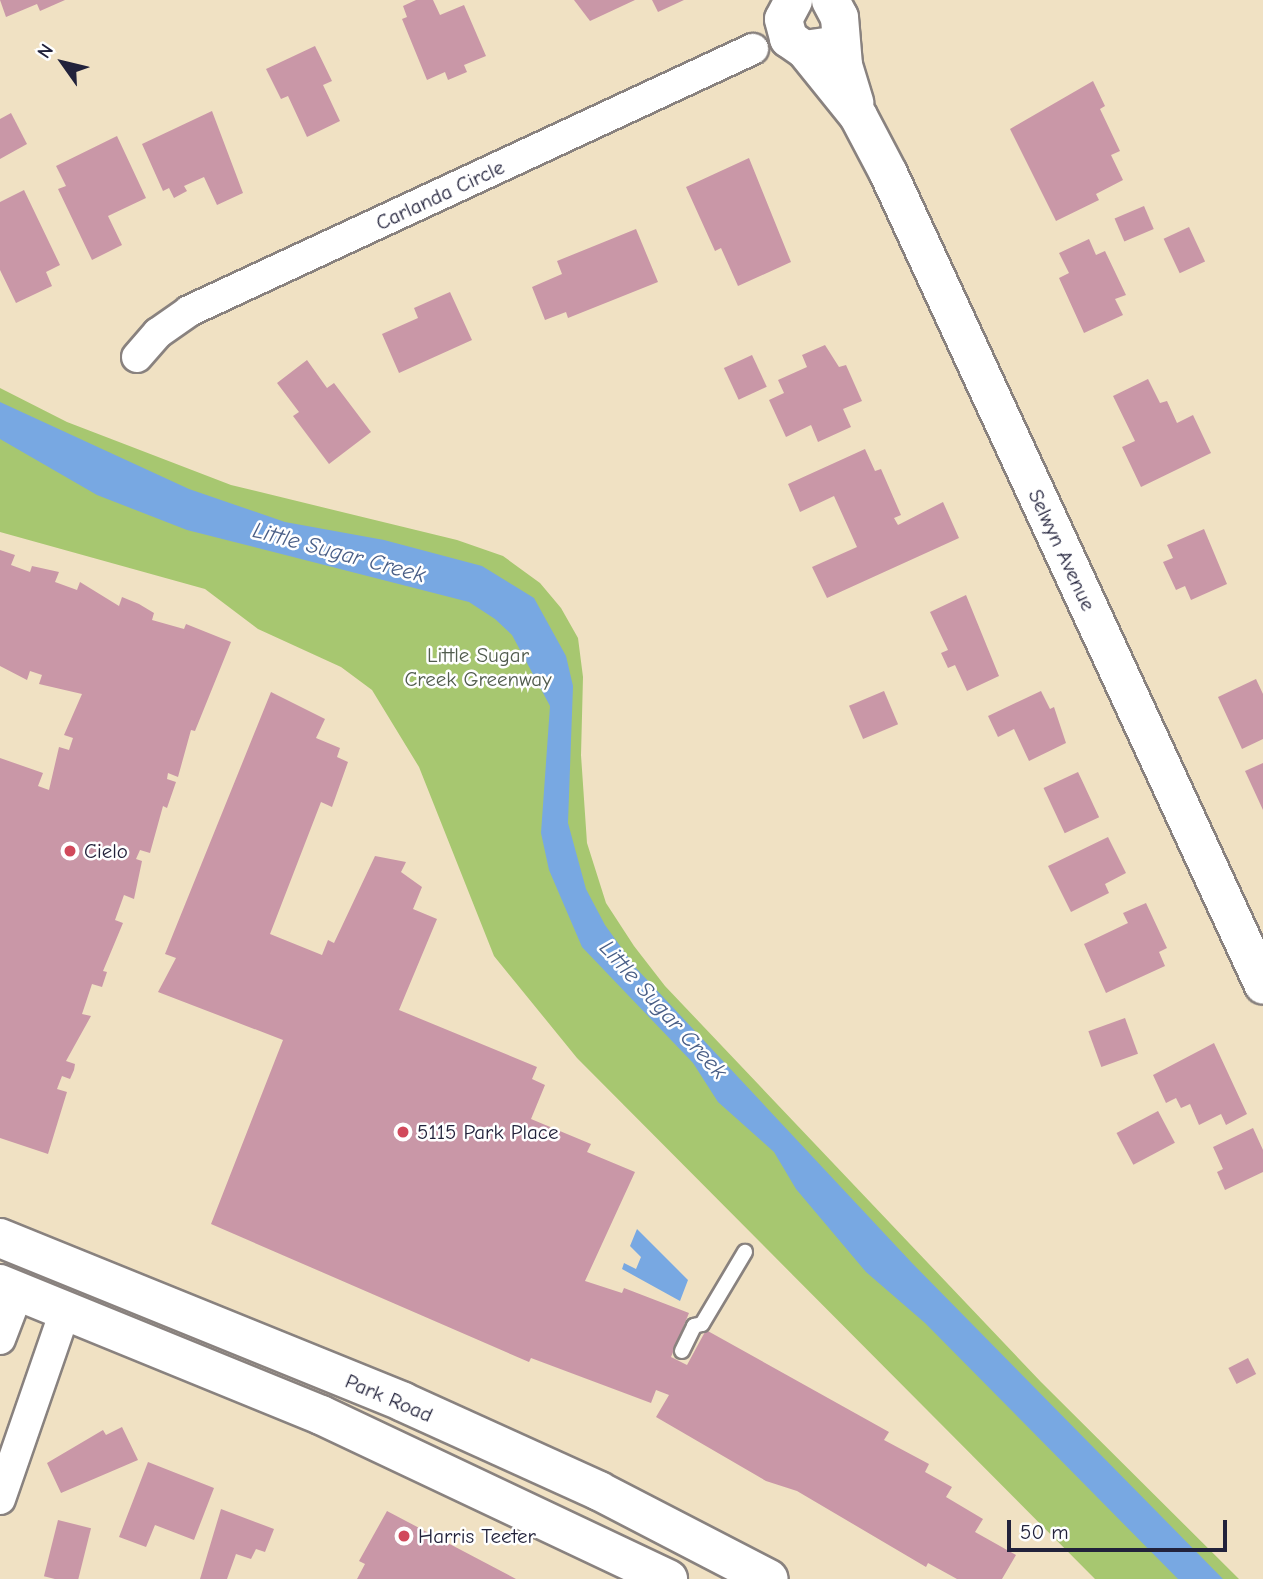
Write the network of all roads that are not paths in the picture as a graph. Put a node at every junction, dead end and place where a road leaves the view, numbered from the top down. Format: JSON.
{"nodes":[{"id":1,"x":832,"y":7,"type":"edge"},
{"id":2,"x":791,"y":21,"type":"edge"},
{"id":3,"x":858,"y":116,"type":"junction"},
{"id":4,"x":137,"y":357,"type":"dead end"},
{"id":5,"x":1263,"y":985,"type":"edge"},
{"id":6,"x":0,"y":1238,"type":"edge"},
{"id":7,"x":745,"y":1252,"type":"dead end"},
{"id":8,"x":36,"y":1253,"type":"junction"},
{"id":9,"x":80,"y":1270,"type":"junction"},
{"id":10,"x":9,"y":1288,"type":"edge"},
{"id":11,"x":65,"y":1311,"type":"junction"},
{"id":12,"x":0,"y":1339,"type":"edge"},
{"id":13,"x":682,"y":1351,"type":"dead end"},
{"id":14,"x":0,"y":1499,"type":"edge"},
{"id":15,"x":668,"y":1579,"type":"edge"},
{"id":16,"x":769,"y":1579,"type":"edge"}],
"edges":[{"from":1,"to":2,"type":"street","name":"Selwyn Avenue"},
{"from":1,"to":3,"type":"street","name":"Selwyn Avenue"},
{"from":2,"to":3,"type":"street","name":"Selwyn Avenue"},
{"from":2,"to":4,"type":"street","name":"Carlanda Circle"},
{"from":3,"to":5,"type":"street","name":"Selwyn Avenue"},
{"from":6,"to":8,"type":"main road","name":"Park Road"},
{"from":7,"to":13,"type":"lane"},
{"from":8,"to":9,"type":"main road","name":"Park Road"},
{"from":8,"to":10,"type":"lane"},
{"from":9,"to":11,"type":"lane"},
{"from":9,"to":16,"type":"main road","name":"Park Road"},
{"from":10,"to":11,"type":"main road","name":"Park Road"},
{"from":10,"to":12,"type":"street"},
{"from":11,"to":14,"type":"street"},
{"from":11,"to":15,"type":"main road","name":"Park Road"}]}
